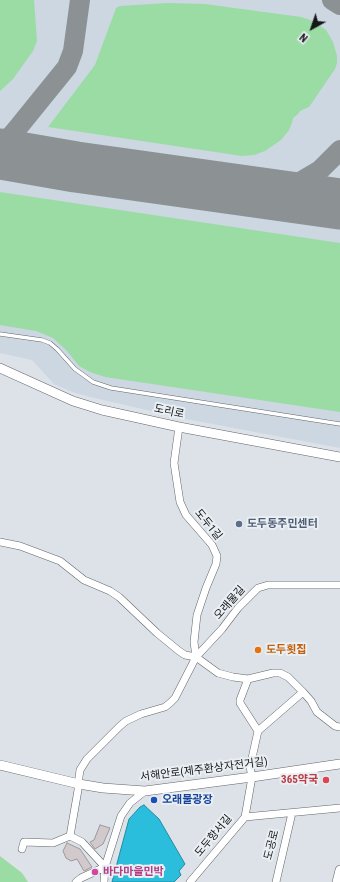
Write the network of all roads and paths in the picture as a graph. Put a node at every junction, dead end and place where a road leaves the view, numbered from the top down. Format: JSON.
{"nodes":[{"id":1,"x":0,"y":334,"type":"edge"},
{"id":2,"x":0,"y":368,"type":"edge"},
{"id":3,"x":340,"y":424,"type":"edge"},
{"id":4,"x":180,"y":427,"type":"junction"},
{"id":5,"x":340,"y":457,"type":"edge"},
{"id":6,"x":0,"y":542,"type":"edge"},
{"id":7,"x":340,"y":585,"type":"edge"},
{"id":8,"x":196,"y":657,"type":"junction"},
{"id":9,"x":248,"y":679,"type":"junction"},
{"id":10,"x":304,"y":692,"type":"junction"},
{"id":11,"x":340,"y":728,"type":"edge"},
{"id":12,"x":258,"y":731,"type":"junction"},
{"id":13,"x":340,"y":764,"type":"edge"},
{"id":14,"x":0,"y":765,"type":"edge"},
{"id":15,"x":252,"y":778,"type":"junction"},
{"id":16,"x":79,"y":784,"type":"junction"},
{"id":17,"x":145,"y":791,"type":"junction"},
{"id":18,"x":340,"y":808,"type":"edge"},
{"id":19,"x":292,"y":813,"type":"junction"},
{"id":20,"x":245,"y":817,"type":"junction"},
{"id":21,"x":70,"y":836,"type":"junction"},
{"id":22,"x":22,"y":849,"type":"dead end"},
{"id":23,"x":105,"y":867,"type":"junction"},
{"id":24,"x":340,"y":870,"type":"edge"},
{"id":25,"x":76,"y":882,"type":"edge"},
{"id":26,"x":104,"y":882,"type":"edge"},
{"id":27,"x":190,"y":882,"type":"edge"},
{"id":28,"x":276,"y":882,"type":"edge"},
{"id":29,"x":337,"y":882,"type":"edge"}],
"edges":[{"from":1,"to":3,"type":"lane"},
{"from":2,"to":4,"type":"street","name":"도리로"},
{"from":4,"to":5,"type":"street","name":"도리로"},
{"from":4,"to":8,"type":"street","name":"도두1길"},
{"from":6,"to":8,"type":"street"},
{"from":7,"to":8,"type":"street","name":"오래물길"},
{"from":8,"to":9,"type":"street"},
{"from":8,"to":16,"type":"street","name":"오래물길"},
{"from":9,"to":10,"type":"street"},
{"from":9,"to":12,"type":"street"},
{"from":10,"to":11,"type":"street"},
{"from":10,"to":12,"type":"street"},
{"from":12,"to":15,"type":"street","name":"도두항서길"},
{"from":13,"to":15,"type":"street","name":"서해안로(제주환상자전거길)"},
{"from":14,"to":16,"type":"street","name":"서해안로(제주환상자전거길)"},
{"from":15,"to":17,"type":"street","name":"서해안로(제주환상자전거길)"},
{"from":15,"to":20,"type":"street","name":"도두항서길"},
{"from":16,"to":17,"type":"street","name":"서해안로(제주환상자전거길)"},
{"from":16,"to":21,"type":"street","name":"오래물길"},
{"from":17,"to":23,"type":"street"},
{"from":18,"to":19,"type":"street","name":"도공로"},
{"from":19,"to":20,"type":"street","name":"도공로"},
{"from":19,"to":28,"type":"street","name":"도공로"},
{"from":20,"to":27,"type":"street","name":"도두항서길"},
{"from":21,"to":22,"type":"street"},
{"from":21,"to":23,"type":"street"},
{"from":23,"to":25,"type":"street"},
{"from":23,"to":26,"type":"street"},
{"from":24,"to":29,"type":"street"}]}
